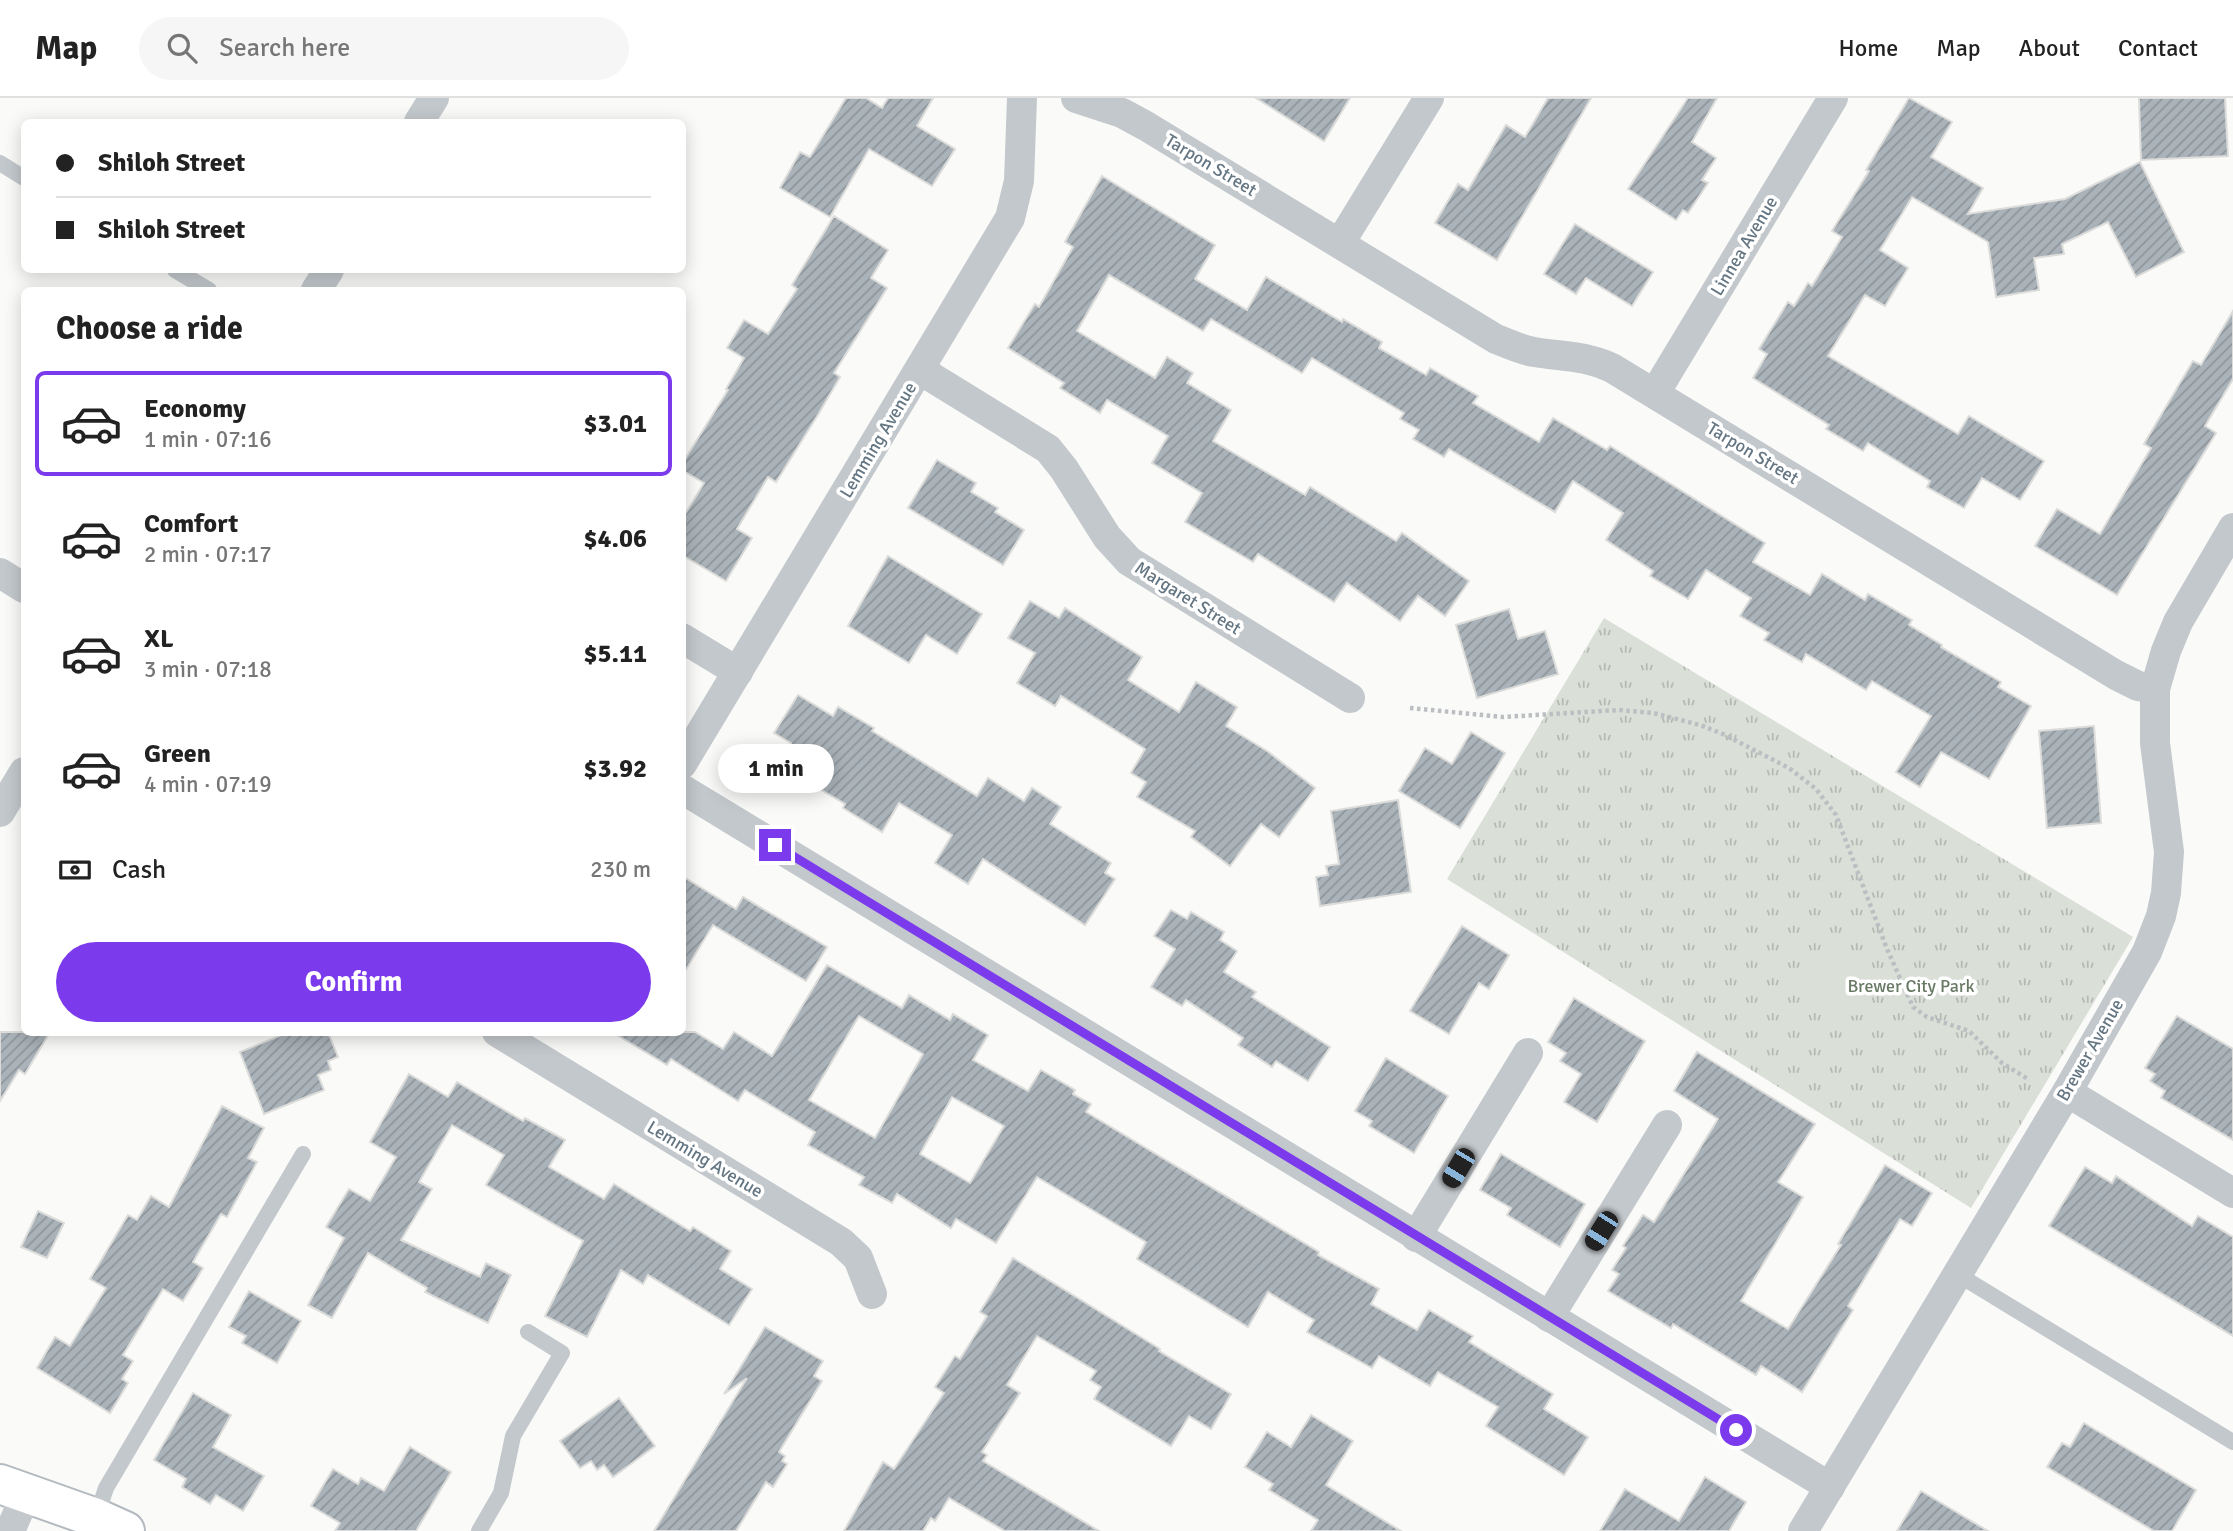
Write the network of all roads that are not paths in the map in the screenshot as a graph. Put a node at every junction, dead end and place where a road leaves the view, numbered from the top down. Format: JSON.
{"nodes":[{"id":1,"x":434,"y":98,"type":"edge"},
{"id":2,"x":1022,"y":98,"type":"edge"},
{"id":3,"x":1076,"y":98,"type":"edge"},
{"id":4,"x":1429,"y":98,"type":"edge"},
{"id":5,"x":1833,"y":98,"type":"edge"},
{"id":6,"x":421,"y":119,"type":"edge"},
{"id":7,"x":0,"y":163,"type":"edge"},
{"id":8,"x":21,"y":176,"type":"edge"},
{"id":9,"x":1340,"y":243,"type":"junction"},
{"id":10,"x":180,"y":273,"type":"edge"},
{"id":11,"x":204,"y":287,"type":"edge"},
{"id":12,"x":920,"y":370,"type":"junction"},
{"id":13,"x":1655,"y":393,"type":"junction"},
{"id":14,"x":2233,"y":528,"type":"edge"},
{"id":15,"x":0,"y":573,"type":"edge"},
{"id":16,"x":21,"y":586,"type":"edge"},
{"id":17,"x":686,"y":640,"type":"edge"},
{"id":18,"x":738,"y":672,"type":"junction"},
{"id":19,"x":2155,"y":689,"type":"junction"},
{"id":20,"x":1350,"y":698,"type":"dead end"},
{"id":21,"x":686,"y":757,"type":"edge"},
{"id":22,"x":21,"y":777,"type":"edge"},
{"id":23,"x":686,"y":791,"type":"edge"},
{"id":24,"x":0,"y":812,"type":"edge"},
{"id":25,"x":511,"y":1036,"type":"edge"},
{"id":26,"x":1528,"y":1053,"type":"dead end"},
{"id":27,"x":2067,"y":1092,"type":"junction"},
{"id":28,"x":1667,"y":1125,"type":"dead end"},
{"id":29,"x":303,"y":1154,"type":"dead end"},
{"id":30,"x":2233,"y":1193,"type":"edge"},
{"id":31,"x":1416,"y":1237,"type":"junction"},
{"id":32,"x":1957,"y":1274,"type":"junction"},
{"id":33,"x":873,"y":1294,"type":"dead end"},
{"id":34,"x":1549,"y":1317,"type":"junction"},
{"id":35,"x":528,"y":1332,"type":"dead end"},
{"id":36,"x":2233,"y":1442,"type":"edge"},
{"id":37,"x":1829,"y":1487,"type":"junction"},
{"id":38,"x":14,"y":1488,"type":"edge"},
{"id":39,"x":111,"y":1524,"type":"edge"},
{"id":40,"x":10,"y":1531,"type":"edge"},
{"id":41,"x":479,"y":1531,"type":"edge"},
{"id":42,"x":1803,"y":1531,"type":"edge"}],
"edges":[{"from":1,"to":6,"type":"street"},
{"from":2,"to":12,"type":"street","name":"Lemming Avenue"},
{"from":3,"to":9,"type":"street","name":"Tarpon Street"},
{"from":4,"to":9,"type":"street"},
{"from":5,"to":13,"type":"street","name":"Linnea Avenue"},
{"from":7,"to":8,"type":"lane"},
{"from":9,"to":13,"type":"street","name":"Tarpon Street"},
{"from":10,"to":11,"type":"lane"},
{"from":12,"to":18,"type":"street","name":"Lemming Avenue"},
{"from":12,"to":20,"type":"street","name":"Margaret Street"},
{"from":13,"to":19,"type":"street","name":"Tarpon Street"},
{"from":14,"to":19,"type":"street","name":"Brewer Avenue"},
{"from":15,"to":16,"type":"street"},
{"from":17,"to":18,"type":"street"},
{"from":18,"to":21,"type":"street","name":"Lemming Avenue"},
{"from":19,"to":27,"type":"street","name":"Brewer Avenue"},
{"from":22,"to":24,"type":"street"},
{"from":23,"to":31,"type":"street"},
{"from":25,"to":33,"type":"street","name":"Lemming Avenue"},
{"from":26,"to":31,"type":"street"},
{"from":27,"to":30,"type":"street"},
{"from":27,"to":32,"type":"street","name":"Brewer Avenue"},
{"from":28,"to":34,"type":"street"},
{"from":29,"to":39,"type":"lane"},
{"from":31,"to":34,"type":"street"},
{"from":32,"to":36,"type":"lane"},
{"from":32,"to":37,"type":"street","name":"Brewer Avenue"},
{"from":34,"to":37,"type":"street"},
{"from":35,"to":41,"type":"lane"},
{"from":37,"to":42,"type":"street","name":"Brewer Avenue"},
{"from":38,"to":39,"type":"street"},
{"from":38,"to":40,"type":"street"}]}
